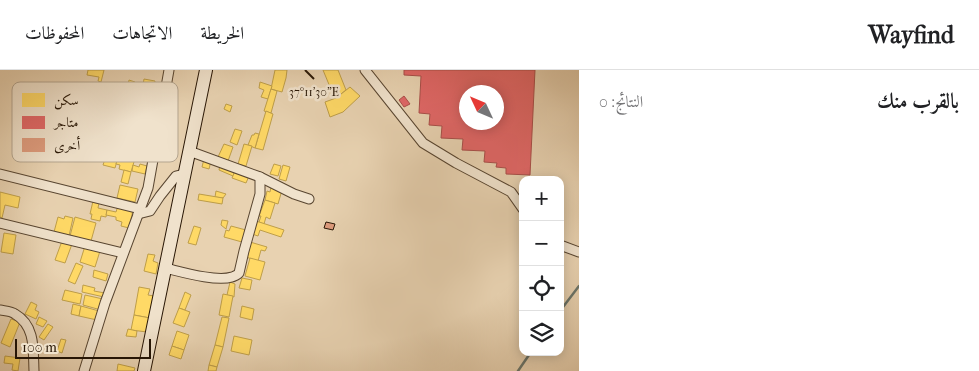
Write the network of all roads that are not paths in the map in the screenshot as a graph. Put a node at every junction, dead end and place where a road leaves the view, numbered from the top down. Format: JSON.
{"nodes":[{"id":1,"x":206,"y":70,"type":"edge"},
{"id":2,"x":365,"y":70,"type":"edge"},
{"id":3,"x":189,"y":150,"type":"junction"},
{"id":4,"x":153,"y":162,"type":"edge"},
{"id":5,"x":184,"y":174,"type":"junction"},
{"id":6,"x":0,"y":176,"type":"edge"},
{"id":7,"x":260,"y":178,"type":"junction"},
{"id":8,"x":308,"y":199,"type":"dead end"},
{"id":9,"x":519,"y":203,"type":"edge"},
{"id":10,"x":139,"y":211,"type":"junction"},
{"id":11,"x":0,"y":223,"type":"edge"},
{"id":12,"x":564,"y":246,"type":"edge"},
{"id":13,"x":579,"y":252,"type":"edge"},
{"id":14,"x":124,"y":254,"type":"junction"},
{"id":15,"x":165,"y":268,"type":"junction"},
{"id":16,"x":0,"y":310,"type":"edge"},
{"id":17,"x":34,"y":371,"type":"edge"},
{"id":18,"x":84,"y":371,"type":"edge"},
{"id":19,"x":144,"y":371,"type":"edge"}],
"edges":[{"from":1,"to":3,"type":"main road"},
{"from":2,"to":9,"type":"street"},
{"from":3,"to":5,"type":"main road"},
{"from":3,"to":7,"type":"street"},
{"from":4,"to":10,"type":"street"},
{"from":5,"to":10,"type":"street"},
{"from":5,"to":15,"type":"main road"},
{"from":6,"to":10,"type":"street"},
{"from":7,"to":8,"type":"street"},
{"from":7,"to":15,"type":"street"},
{"from":10,"to":14,"type":"street"},
{"from":11,"to":14,"type":"street"},
{"from":12,"to":13,"type":"street"},
{"from":14,"to":18,"type":"street"},
{"from":15,"to":19,"type":"main road"},
{"from":16,"to":17,"type":"street"}]}
